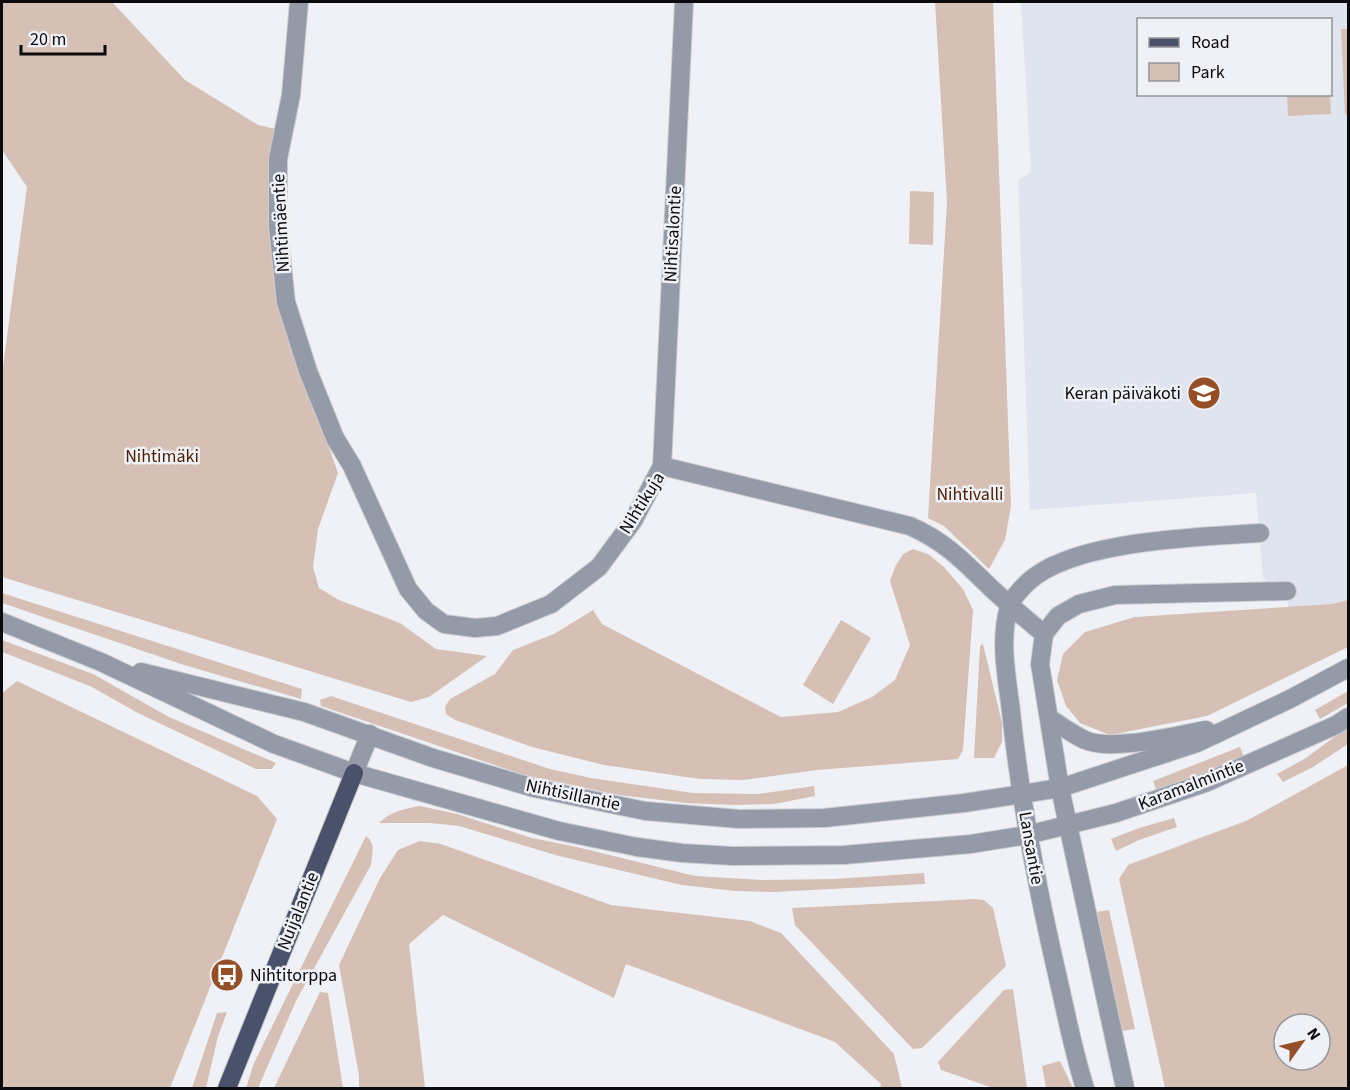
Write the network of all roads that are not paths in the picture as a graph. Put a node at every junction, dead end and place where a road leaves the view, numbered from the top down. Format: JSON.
{"nodes":[{"id":1,"x":299,"y":2,"type":"edge"},
{"id":2,"x":684,"y":2,"type":"edge"},
{"id":3,"x":335,"y":438,"type":"joint"},
{"id":4,"x":662,"y":466,"type":"junction"},
{"id":5,"x":1260,"y":534,"type":"dead end"},
{"id":6,"x":1287,"y":591,"type":"dead end"},
{"id":7,"x":1009,"y":604,"type":"junction"},
{"id":8,"x":2,"y":622,"type":"edge"},
{"id":9,"x":1044,"y":634,"type":"junction"},
{"id":10,"x":101,"y":662,"type":"junction"},
{"id":11,"x":1348,"y":668,"type":"edge"},
{"id":12,"x":1348,"y":717,"type":"edge"},
{"id":13,"x":1049,"y":718,"type":"junction"},
{"id":14,"x":1235,"y":726,"type":"junction"},
{"id":15,"x":370,"y":734,"type":"junction"},
{"id":16,"x":354,"y":773,"type":"junction"},
{"id":17,"x":1060,"y":788,"type":"junction"},
{"id":18,"x":1022,"y":795,"type":"junction"},
{"id":19,"x":1067,"y":826,"type":"junction"},
{"id":20,"x":1027,"y":835,"type":"junction"},
{"id":21,"x":227,"y":1089,"type":"edge"},
{"id":22,"x":1085,"y":1089,"type":"edge"},
{"id":23,"x":1125,"y":1089,"type":"edge"}],
"edges":[{"from":1,"to":3,"type":"street","name":"Nihtimäentie"},
{"from":2,"to":4,"type":"street","name":"Nihtisalontie"},
{"from":3,"to":4,"type":"street","name":"Nihtikuja"},
{"from":4,"to":7,"type":"street","name":"Nihtikuja"},
{"from":5,"to":7,"type":"street"},
{"from":6,"to":9,"type":"street"},
{"from":7,"to":9,"type":"street","name":"Nihtikuja"},
{"from":7,"to":18,"type":"street","name":"Lansantie"},
{"from":8,"to":10,"type":"street","name":"Nihtisillantie"},
{"from":9,"to":13,"type":"street"},
{"from":10,"to":15,"type":"street","name":"Nihtisillantie"},
{"from":10,"to":16,"type":"street","name":"Nihtisillantie"},
{"from":11,"to":14,"type":"street","name":"Karamalmintie"},
{"from":12,"to":19,"type":"street","name":"Karamalmintie"},
{"from":13,"to":14,"type":"street","name":"Karamalmintie"},
{"from":13,"to":17,"type":"street"},
{"from":14,"to":17,"type":"street","name":"Karamalmintie"},
{"from":15,"to":16,"type":"street","name":"Nuijalantie"},
{"from":15,"to":18,"type":"street","name":"Nihtisillantie"},
{"from":16,"to":20,"type":"street","name":"Nihtisillantie"},
{"from":16,"to":21,"type":"main road","name":"Nuijalantie"},
{"from":17,"to":18,"type":"street","name":"Nihtisillantie"},
{"from":17,"to":19,"type":"street"},
{"from":18,"to":20,"type":"street","name":"Lansantie"},
{"from":19,"to":20,"type":"street","name":"Karamalmintie"},
{"from":19,"to":23,"type":"street"},
{"from":20,"to":22,"type":"street","name":"Lansantie"}]}
